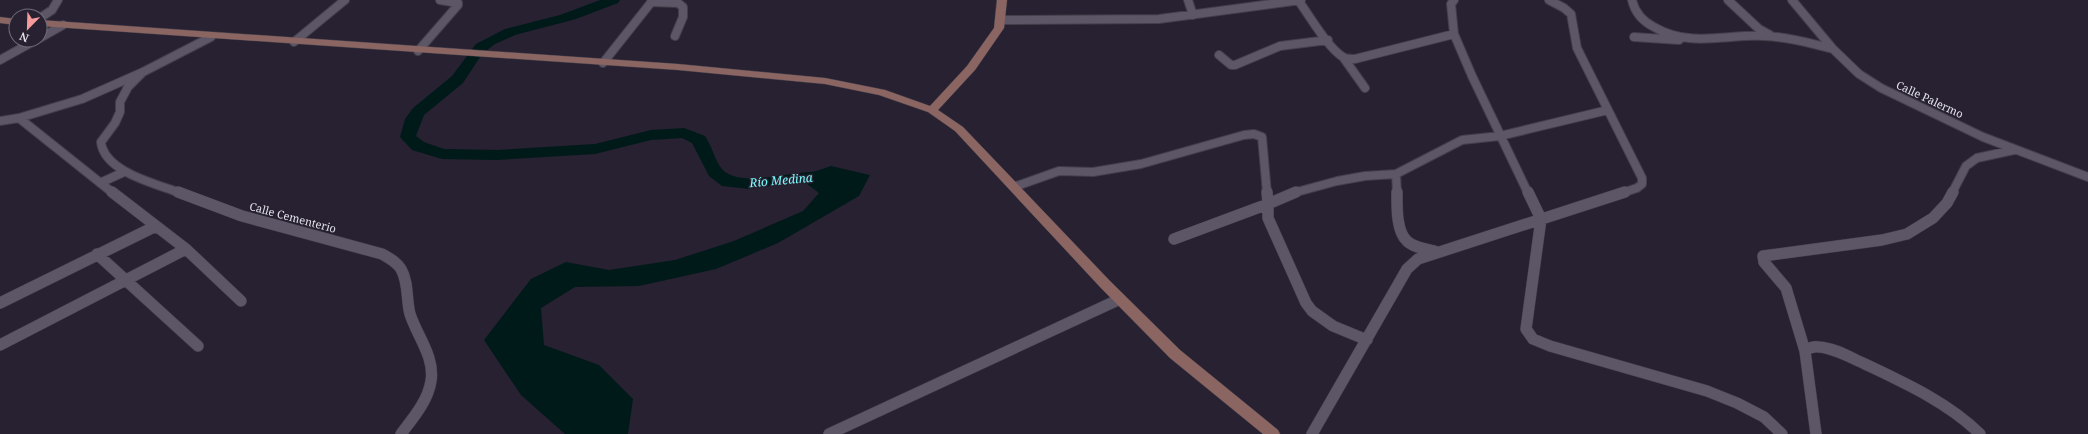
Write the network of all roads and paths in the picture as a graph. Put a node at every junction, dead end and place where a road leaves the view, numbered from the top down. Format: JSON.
{"nodes":[{"id":1,"x":58,"y":0,"type":"edge"},
{"id":2,"x":345,"y":0,"type":"edge"},
{"id":3,"x":440,"y":0,"type":"edge"},
{"id":4,"x":1002,"y":0,"type":"edge"},
{"id":5,"x":1188,"y":0,"type":"edge"},
{"id":6,"x":1299,"y":0,"type":"edge"},
{"id":7,"x":1549,"y":0,"type":"edge"},
{"id":8,"x":1632,"y":0,"type":"edge"},
{"id":9,"x":1728,"y":0,"type":"edge"},
{"id":10,"x":1792,"y":0,"type":"edge"},
{"id":11,"x":652,"y":1,"type":"edge"},
{"id":12,"x":1449,"y":1,"type":"edge"},
{"id":13,"x":48,"y":13,"type":"edge"},
{"id":14,"x":1193,"y":15,"type":"junction"},
{"id":15,"x":1001,"y":20,"type":"junction"},
{"id":16,"x":48,"y":24,"type":"edge"},
{"id":17,"x":63,"y":25,"type":"junction"},
{"id":18,"x":48,"y":33,"type":"edge"},
{"id":19,"x":1454,"y":34,"type":"junction"},
{"id":20,"x":211,"y":36,"type":"junction"},
{"id":21,"x":675,"y":36,"type":"dead end"},
{"id":22,"x":1771,"y":36,"type":"junction"},
{"id":23,"x":1634,"y":37,"type":"dead end"},
{"id":24,"x":1328,"y":40,"type":"junction"},
{"id":25,"x":1699,"y":40,"type":"junction"},
{"id":26,"x":294,"y":42,"type":"junction"},
{"id":27,"x":22,"y":48,"type":"edge"},
{"id":28,"x":1834,"y":49,"type":"junction"},
{"id":29,"x":418,"y":51,"type":"junction"},
{"id":30,"x":1219,"y":55,"type":"dead end"},
{"id":31,"x":1343,"y":57,"type":"junction"},
{"id":32,"x":0,"y":60,"type":"edge"},
{"id":33,"x":603,"y":63,"type":"junction"},
{"id":34,"x":143,"y":72,"type":"junction"},
{"id":35,"x":1365,"y":88,"type":"dead end"},
{"id":36,"x":932,"y":110,"type":"junction"},
{"id":37,"x":1608,"y":110,"type":"junction"},
{"id":38,"x":19,"y":118,"type":"junction"},
{"id":39,"x":0,"y":121,"type":"edge"},
{"id":40,"x":1500,"y":136,"type":"junction"},
{"id":41,"x":2014,"y":150,"type":"junction"},
{"id":42,"x":124,"y":172,"type":"junction"},
{"id":43,"x":1396,"y":174,"type":"junction"},
{"id":44,"x":2088,"y":177,"type":"edge"},
{"id":45,"x":100,"y":183,"type":"junction"},
{"id":46,"x":1014,"y":187,"type":"junction"},
{"id":47,"x":1268,"y":204,"type":"junction"},
{"id":48,"x":1541,"y":219,"type":"junction"},
{"id":49,"x":156,"y":226,"type":"junction"},
{"id":50,"x":1174,"y":239,"type":"dead end"},
{"id":51,"x":186,"y":249,"type":"junction"},
{"id":52,"x":1437,"y":252,"type":"junction"},
{"id":53,"x":97,"y":254,"type":"junction"},
{"id":54,"x":126,"y":279,"type":"junction"},
{"id":55,"x":1120,"y":299,"type":"junction"},
{"id":56,"x":241,"y":301,"type":"dead end"},
{"id":57,"x":0,"y":303,"type":"edge"},
{"id":58,"x":1367,"y":340,"type":"junction"},
{"id":59,"x":0,"y":345,"type":"edge"},
{"id":60,"x":198,"y":346,"type":"dead end"},
{"id":61,"x":1805,"y":351,"type":"junction"},
{"id":62,"x":401,"y":434,"type":"edge"},
{"id":63,"x":829,"y":434,"type":"edge"},
{"id":64,"x":1272,"y":434,"type":"edge"},
{"id":65,"x":1312,"y":434,"type":"edge"},
{"id":66,"x":1782,"y":434,"type":"edge"},
{"id":67,"x":1816,"y":434,"type":"edge"},
{"id":68,"x":1980,"y":434,"type":"edge"}],
"edges":[{"from":1,"to":13,"type":"street"},
{"from":2,"to":26,"type":"street"},
{"from":3,"to":29,"type":"street"},
{"from":4,"to":15,"type":"main road"},
{"from":5,"to":14,"type":"street"},
{"from":6,"to":14,"type":"street"},
{"from":6,"to":24,"type":"street"},
{"from":7,"to":37,"type":"street"},
{"from":8,"to":25,"type":"street"},
{"from":9,"to":22,"type":"street"},
{"from":10,"to":28,"type":"street","name":"Calle Palermo"},
{"from":11,"to":21,"type":"street"},
{"from":11,"to":33,"type":"street"},
{"from":12,"to":19,"type":"street"},
{"from":14,"to":15,"type":"street"},
{"from":15,"to":36,"type":"main road"},
{"from":16,"to":17,"type":"main road"},
{"from":17,"to":18,"type":"street"},
{"from":17,"to":20,"type":"main road"},
{"from":19,"to":31,"type":"street"},
{"from":19,"to":40,"type":"street"},
{"from":20,"to":26,"type":"main road"},
{"from":20,"to":34,"type":"street"},
{"from":22,"to":25,"type":"street"},
{"from":22,"to":28,"type":"street"},
{"from":23,"to":25,"type":"street"},
{"from":24,"to":30,"type":"street"},
{"from":24,"to":31,"type":"street"},
{"from":26,"to":29,"type":"main road"},
{"from":27,"to":32,"type":"street"},
{"from":28,"to":41,"type":"street","name":"Calle Palermo"},
{"from":29,"to":33,"type":"main road"},
{"from":31,"to":35,"type":"street"},
{"from":33,"to":36,"type":"main road"},
{"from":34,"to":38,"type":"street"},
{"from":34,"to":42,"type":"street","name":"Calle Cementerio"},
{"from":36,"to":46,"type":"main road"},
{"from":37,"to":40,"type":"street"},
{"from":37,"to":48,"type":"street"},
{"from":38,"to":39,"type":"street"},
{"from":38,"to":45,"type":"street"},
{"from":40,"to":43,"type":"street"},
{"from":40,"to":48,"type":"street"},
{"from":41,"to":44,"type":"street","name":"Calle Palermo"},
{"from":41,"to":61,"type":"street"},
{"from":42,"to":45,"type":"street"},
{"from":42,"to":62,"type":"street","name":"Calle Cementerio"},
{"from":43,"to":47,"type":"street"},
{"from":43,"to":52,"type":"street"},
{"from":45,"to":49,"type":"street"},
{"from":46,"to":47,"type":"street"},
{"from":46,"to":55,"type":"main road"},
{"from":47,"to":50,"type":"street"},
{"from":47,"to":58,"type":"street"},
{"from":48,"to":52,"type":"street"},
{"from":48,"to":66,"type":"street"},
{"from":49,"to":51,"type":"street"},
{"from":49,"to":53,"type":"street"},
{"from":51,"to":54,"type":"street"},
{"from":51,"to":56,"type":"street"},
{"from":52,"to":58,"type":"street"},
{"from":53,"to":54,"type":"street"},
{"from":53,"to":57,"type":"street"},
{"from":54,"to":59,"type":"street"},
{"from":54,"to":60,"type":"street"},
{"from":55,"to":63,"type":"street"},
{"from":55,"to":64,"type":"main road"},
{"from":58,"to":65,"type":"street"},
{"from":61,"to":67,"type":"street"},
{"from":61,"to":68,"type":"street"}]}
